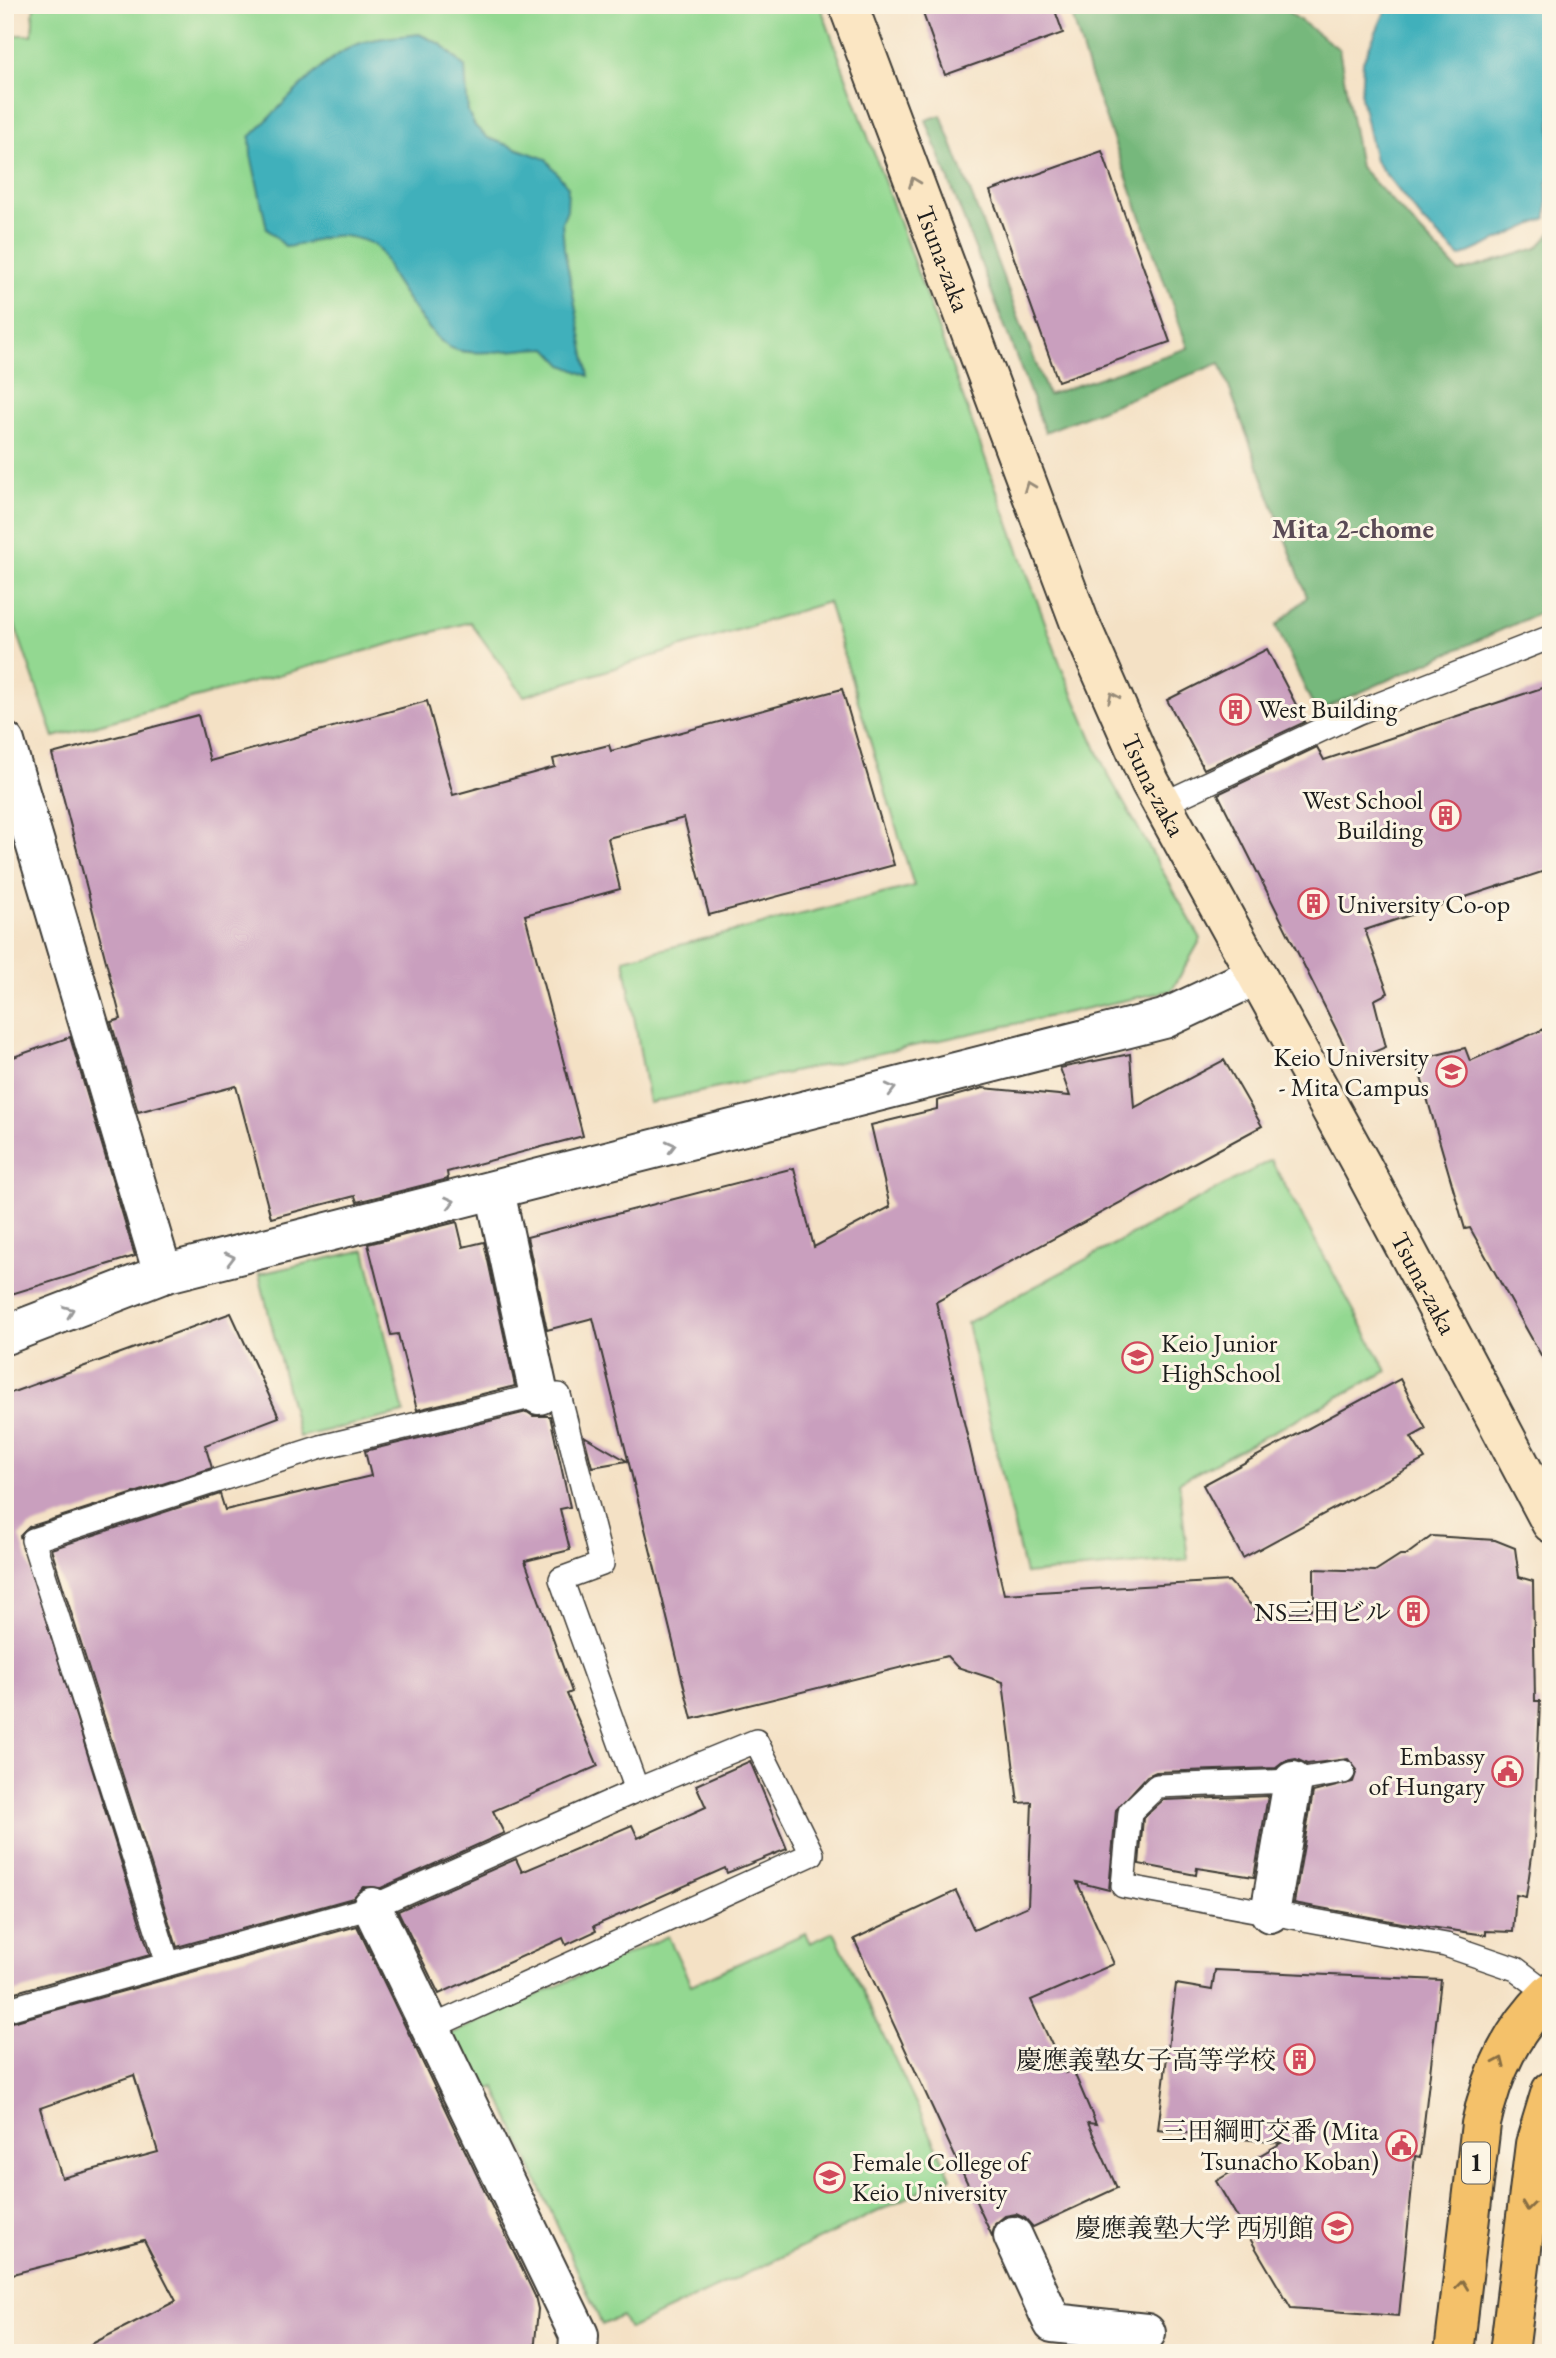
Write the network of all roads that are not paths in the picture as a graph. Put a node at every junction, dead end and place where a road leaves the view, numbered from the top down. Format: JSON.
{"nodes":[{"id":1,"x":848,"y":5,"type":"edge"},
{"id":2,"x":1551,"y":637,"type":"edge"},
{"id":3,"x":5,"y":742,"type":"edge"},
{"id":4,"x":1157,"y":793,"type":"junction"},
{"id":5,"x":1257,"y":975,"type":"junction"},
{"id":6,"x":495,"y":1191,"type":"junction"},
{"id":7,"x":163,"y":1274,"type":"junction"},
{"id":8,"x":5,"y":1335,"type":"edge"},
{"id":9,"x":539,"y":1395,"type":"junction"},
{"id":10,"x":1551,"y":1523,"type":"edge"},
{"id":11,"x":1343,"y":1772,"type":"dead end"},
{"id":12,"x":1293,"y":1781,"type":"junction"},
{"id":13,"x":637,"y":1790,"type":"junction"},
{"id":14,"x":372,"y":1907,"type":"junction"},
{"id":15,"x":1270,"y":1913,"type":"junction"},
{"id":16,"x":168,"y":1964,"type":"junction"},
{"id":17,"x":1550,"y":1993,"type":"edge"},
{"id":18,"x":5,"y":2010,"type":"edge"},
{"id":19,"x":430,"y":2028,"type":"junction"},
{"id":20,"x":1551,"y":2091,"type":"edge"},
{"id":21,"x":1013,"y":2236,"type":"dead end"},
{"id":22,"x":1146,"y":2333,"type":"dead end"},
{"id":23,"x":578,"y":2353,"type":"edge"},
{"id":24,"x":1454,"y":2353,"type":"edge"},
{"id":25,"x":1509,"y":2353,"type":"edge"}],
"edges":[{"from":4,"to":1,"type":"street","name":"Tsuna-zaka","one_way":true},
{"from":2,"to":4,"type":"lane"},
{"from":3,"to":7,"type":"street"},
{"from":4,"to":5,"type":"street","name":"Tsuna-zaka"},
{"from":6,"to":5,"type":"street","one_way":true},
{"from":5,"to":10,"type":"street","name":"Tsuna-zaka"},
{"from":7,"to":6,"type":"street","one_way":true},
{"from":6,"to":9,"type":"street"},
{"from":8,"to":7,"type":"street","one_way":true},
{"from":9,"to":13,"type":"lane"},
{"from":9,"to":16,"type":"lane"},
{"from":11,"to":12,"type":"lane"},
{"from":12,"to":15,"type":"street"},
{"from":12,"to":15,"type":"lane"},
{"from":13,"to":14,"type":"lane"},
{"from":13,"to":19,"type":"lane"},
{"from":14,"to":16,"type":"lane"},
{"from":14,"to":19,"type":"street"},
{"from":15,"to":17,"type":"lane"},
{"from":16,"to":18,"type":"lane"},
{"from":24,"to":17,"type":"highway","number":"1","one_way":true},
{"from":19,"to":23,"type":"street"},
{"from":20,"to":25,"type":"highway","one_way":true},
{"from":21,"to":22,"type":"street"}]}
